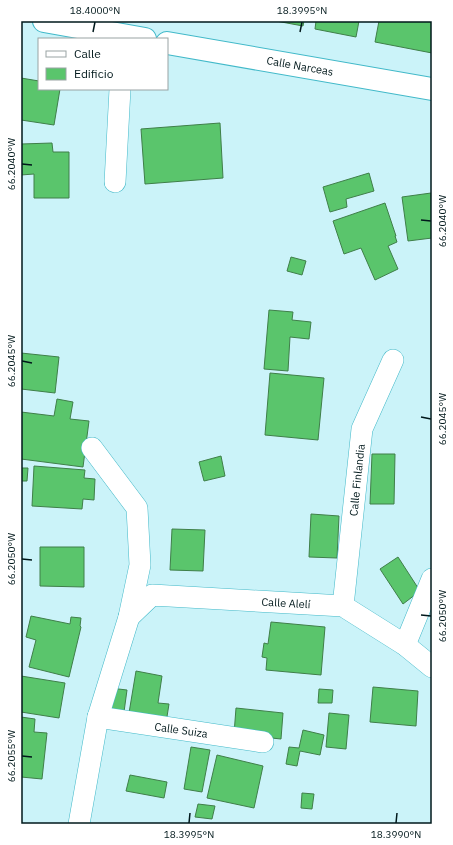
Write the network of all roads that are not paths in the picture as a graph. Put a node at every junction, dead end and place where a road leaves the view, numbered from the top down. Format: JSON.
{"nodes":[{"id":1,"x":44,"y":21,"type":"edge"},
{"id":2,"x":124,"y":37,"type":"edge"},
{"id":3,"x":134,"y":38,"type":"edge"},
{"id":4,"x":168,"y":43,"type":"edge"},
{"id":5,"x":432,"y":89,"type":"edge"},
{"id":6,"x":120,"y":90,"type":"edge"},
{"id":7,"x":115,"y":182,"type":"dead end"},
{"id":8,"x":393,"y":360,"type":"dead end"},
{"id":9,"x":92,"y":448,"type":"dead end"},
{"id":10,"x":432,"y":579,"type":"edge"},
{"id":11,"x":343,"y":606,"type":"junction"},
{"id":12,"x":130,"y":617,"type":"junction"},
{"id":13,"x":406,"y":645,"type":"junction"},
{"id":14,"x":430,"y":660,"type":"edge"},
{"id":15,"x":98,"y":717,"type":"junction"},
{"id":16,"x":263,"y":742,"type":"dead end"},
{"id":17,"x":79,"y":824,"type":"edge"}],
"edges":[{"from":1,"to":2,"type":"street"},
{"from":2,"to":3,"type":"street"},
{"from":4,"to":5,"type":"street","name":"Calle Narceas"},
{"from":6,"to":7,"type":"street"},
{"from":8,"to":11,"type":"street","name":"Calle Finlandia"},
{"from":9,"to":12,"type":"street","name":"Calle Alelí"},
{"from":10,"to":13,"type":"street"},
{"from":11,"to":12,"type":"street","name":"Calle Alelí"},
{"from":11,"to":13,"type":"street","name":"Calle Alelí"},
{"from":12,"to":15,"type":"street","name":"Calle Alelí"},
{"from":13,"to":14,"type":"street","name":"Calle Alelí"},
{"from":15,"to":16,"type":"street","name":"Calle Suiza"},
{"from":15,"to":17,"type":"street","name":"Calle Alelí"}]}
